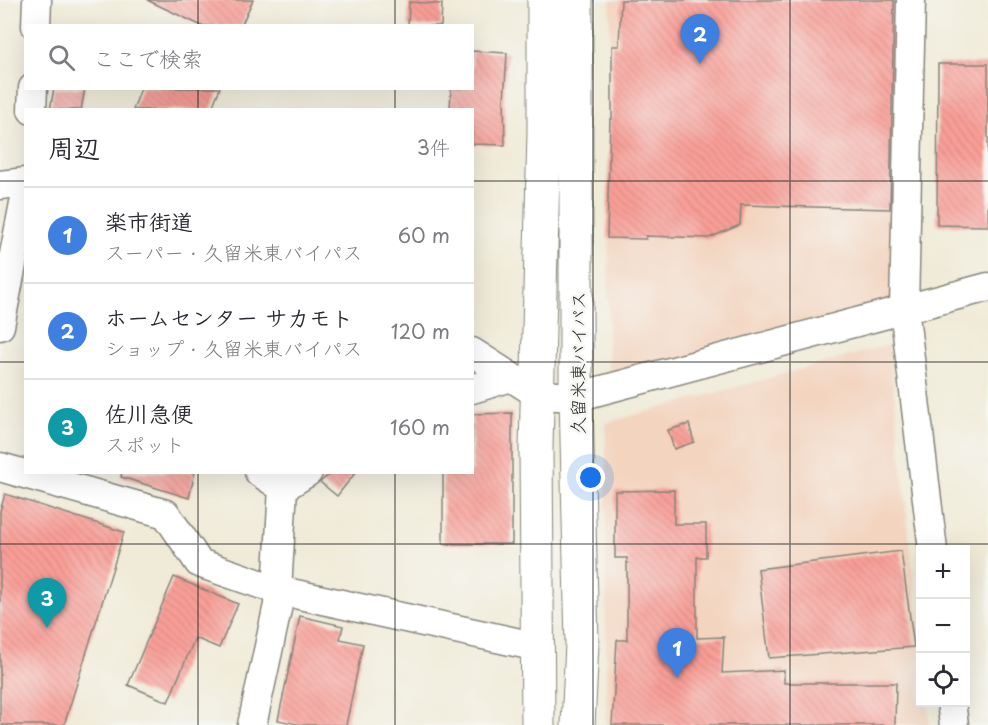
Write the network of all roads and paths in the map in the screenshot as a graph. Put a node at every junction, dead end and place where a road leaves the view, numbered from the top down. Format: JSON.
{"nodes":[{"id":1,"x":37,"y":0,"type":"edge"},
{"id":2,"x":544,"y":0,"type":"edge"},
{"id":3,"x":576,"y":0,"type":"edge"},
{"id":4,"x":911,"y":0,"type":"edge"},
{"id":5,"x":36,"y":24,"type":"edge"},
{"id":6,"x":33,"y":90,"type":"edge"},
{"id":7,"x":32,"y":108,"type":"edge"},
{"id":8,"x":24,"y":182,"type":"edge"},
{"id":9,"x":0,"y":185,"type":"edge"},
{"id":10,"x":24,"y":203,"type":"edge"},
{"id":11,"x":988,"y":287,"type":"edge"},
{"id":12,"x":904,"y":308,"type":"junction"},
{"id":13,"x":0,"y":326,"type":"edge"},
{"id":14,"x":474,"y":353,"type":"edge"},
{"id":15,"x":511,"y":377,"type":"junction"},
{"id":16,"x":474,"y":388,"type":"edge"},
{"id":17,"x":539,"y":395,"type":"junction"},
{"id":18,"x":576,"y":397,"type":"junction"},
{"id":19,"x":0,"y":466,"type":"edge"},
{"id":20,"x":24,"y":473,"type":"edge"},
{"id":21,"x":28,"y":474,"type":"edge"},
{"id":22,"x":299,"y":474,"type":"edge"},
{"id":23,"x":271,"y":480,"type":"edge"},
{"id":24,"x":933,"y":545,"type":"edge"},
{"id":25,"x":279,"y":590,"type":"junction"},
{"id":26,"x":538,"y":647,"type":"junction"},
{"id":27,"x":952,"y":707,"type":"edge"},
{"id":28,"x":252,"y":725,"type":"edge"},
{"id":29,"x":538,"y":725,"type":"edge"},
{"id":30,"x":578,"y":725,"type":"edge"},
{"id":31,"x":954,"y":725,"type":"edge"}],
"edges":[{"from":1,"to":5,"type":"street"},
{"from":2,"to":17,"type":"highway","name":"久留米東バイパス"},
{"from":3,"to":18,"type":"highway","name":"久留米東バイパス"},
{"from":4,"to":12,"type":"street"},
{"from":6,"to":7,"type":"street"},
{"from":8,"to":9,"type":"street"},
{"from":10,"to":13,"type":"street"},
{"from":11,"to":12,"type":"street"},
{"from":12,"to":18,"type":"street"},
{"from":12,"to":24,"type":"street"},
{"from":14,"to":15,"type":"street"},
{"from":15,"to":16,"type":"street"},
{"from":15,"to":17,"type":"street"},
{"from":17,"to":18,"type":"street"},
{"from":17,"to":26,"type":"highway","name":"久留米東バイパス"},
{"from":18,"to":30,"type":"highway","name":"久留米東バイパス"},
{"from":19,"to":20,"type":"street"},
{"from":21,"to":25,"type":"street"},
{"from":22,"to":23,"type":"street"},
{"from":23,"to":25,"type":"street"},
{"from":25,"to":26,"type":"street"},
{"from":25,"to":28,"type":"street"},
{"from":26,"to":29,"type":"highway","name":"久留米東バイパス"},
{"from":27,"to":31,"type":"street"}]}
